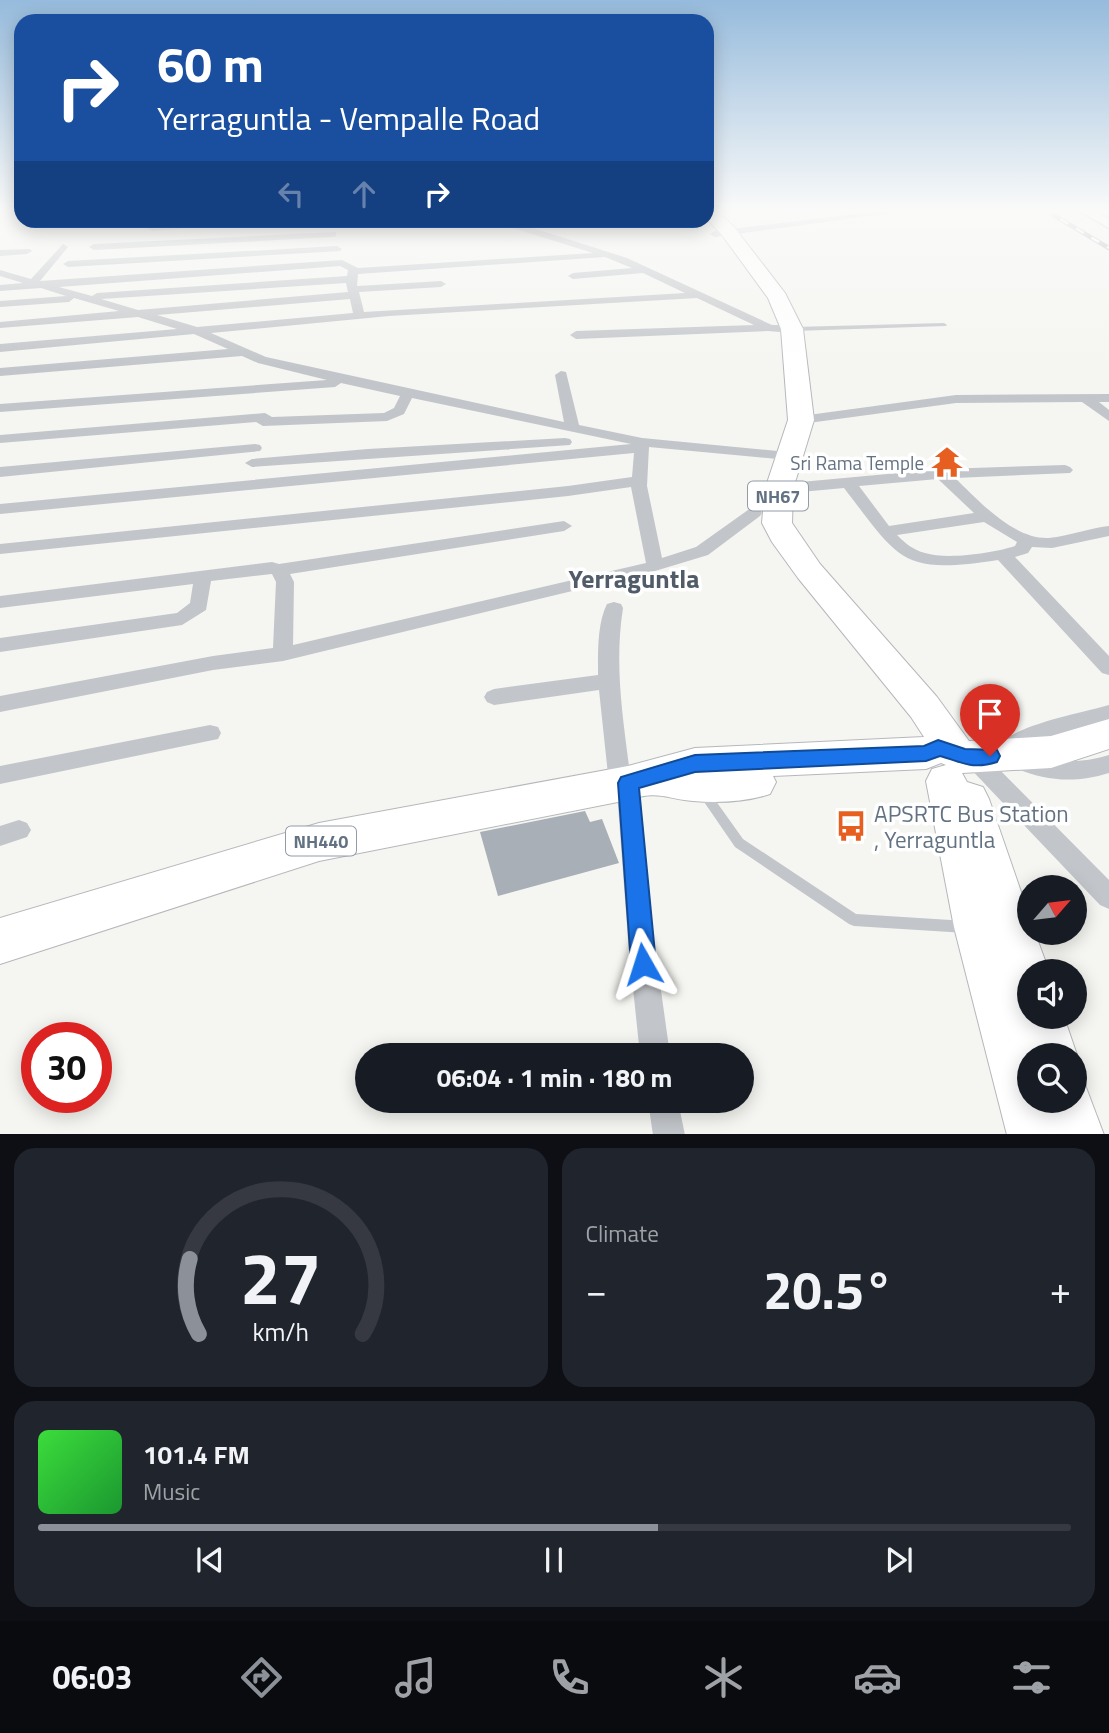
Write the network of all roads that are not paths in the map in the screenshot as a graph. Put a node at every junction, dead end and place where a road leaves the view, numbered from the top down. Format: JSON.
{"nodes":[{"id":1,"x":51,"y":263,"type":"edge"},
{"id":2,"x":85,"y":263,"type":"edge"},
{"id":3,"x":161,"y":263,"type":"edge"},
{"id":4,"x":545,"y":263,"type":"edge"},
{"id":5,"x":629,"y":263,"type":"edge"},
{"id":6,"x":740,"y":263,"type":"edge"},
{"id":7,"x":68,"y":264,"type":"dead end"},
{"id":8,"x":647,"y":270,"type":"junction"},
{"id":9,"x":0,"y":273,"type":"edge"},
{"id":10,"x":155,"y":276,"type":"junction"},
{"id":11,"x":573,"y":276,"type":"dead end"},
{"id":12,"x":353,"y":283,"type":"junction"},
{"id":13,"x":36,"y":284,"type":"junction"},
{"id":14,"x":441,"y":284,"type":"dead end"},
{"id":15,"x":679,"y":285,"type":"junction"},
{"id":16,"x":0,"y":288,"type":"edge"},
{"id":17,"x":700,"y":295,"type":"junction"},
{"id":18,"x":85,"y":298,"type":"junction"},
{"id":19,"x":450,"y":299,"type":"dead end"},
{"id":20,"x":0,"y":304,"type":"edge"},
{"id":21,"x":142,"y":313,"type":"junction"},
{"id":22,"x":360,"y":317,"type":"junction"},
{"id":23,"x":944,"y":325,"type":"dead end"},
{"id":24,"x":0,"y":326,"type":"edge"},
{"id":25,"x":780,"y":329,"type":"junction"},
{"id":26,"x":195,"y":330,"type":"junction"},
{"id":27,"x":576,"y":335,"type":"dead end"},
{"id":28,"x":0,"y":348,"type":"edge"},
{"id":29,"x":241,"y":352,"type":"junction"},
{"id":30,"x":0,"y":372,"type":"edge"},
{"id":31,"x":561,"y":375,"type":"dead end"},
{"id":32,"x":353,"y":382,"type":"junction"},
{"id":33,"x":274,"y":388,"type":"junction"},
{"id":34,"x":408,"y":394,"type":"junction"},
{"id":35,"x":1085,"y":398,"type":"junction"},
{"id":36,"x":1109,"y":398,"type":"edge"},
{"id":37,"x":0,"y":408,"type":"edge"},
{"id":38,"x":1109,"y":417,"type":"edge"},
{"id":39,"x":264,"y":420,"type":"junction"},
{"id":40,"x":801,"y":420,"type":"junction"},
{"id":41,"x":572,"y":426,"type":"junction"},
{"id":42,"x":0,"y":439,"type":"edge"},
{"id":43,"x":638,"y":443,"type":"junction"},
{"id":44,"x":253,"y":455,"type":"junction"},
{"id":45,"x":778,"y":455,"type":"junction"},
{"id":46,"x":1065,"y":470,"type":"dead end"},
{"id":47,"x":0,"y":472,"type":"edge"},
{"id":48,"x":942,"y":474,"type":"junction"},
{"id":49,"x":638,"y":481,"type":"junction"},
{"id":50,"x":245,"y":484,"type":"junction"},
{"id":51,"x":849,"y":484,"type":"junction"},
{"id":52,"x":779,"y":489,"type":"junction"},
{"id":53,"x":0,"y":509,"type":"edge"},
{"id":54,"x":754,"y":513,"type":"junction"},
{"id":55,"x":990,"y":516,"type":"junction"},
{"id":56,"x":564,"y":526,"type":"dead end"},
{"id":57,"x":887,"y":531,"type":"junction"},
{"id":58,"x":1109,"y":531,"type":"edge"},
{"id":59,"x":1026,"y":541,"type":"junction"},
{"id":60,"x":0,"y":549,"type":"edge"},
{"id":61,"x":1002,"y":554,"type":"junction"},
{"id":62,"x":655,"y":566,"type":"junction"},
{"id":63,"x":279,"y":570,"type":"junction"},
{"id":64,"x":203,"y":575,"type":"junction"},
{"id":65,"x":0,"y":601,"type":"edge"},
{"id":66,"x":614,"y":608,"type":"dead end"},
{"id":67,"x":0,"y":645,"type":"edge"},
{"id":68,"x":283,"y":654,"type":"junction"},
{"id":69,"x":1109,"y":668,"type":"edge"},
{"id":70,"x":608,"y":681,"type":"junction"},
{"id":71,"x":494,"y":697,"type":"dead end"},
{"id":72,"x":0,"y":704,"type":"edge"},
{"id":73,"x":1109,"y":713,"type":"edge"},
{"id":74,"x":209,"y":733,"type":"dead end"},
{"id":75,"x":1109,"y":734,"type":"edge"},
{"id":76,"x":959,"y":761,"type":"junction"},
{"id":77,"x":1109,"y":764,"type":"edge"},
{"id":78,"x":0,"y":775,"type":"edge"},
{"id":79,"x":633,"y":781,"type":"junction"},
{"id":80,"x":698,"y":786,"type":"junction"},
{"id":81,"x":1109,"y":897,"type":"edge"},
{"id":82,"x":995,"y":929,"type":"junction"},
{"id":83,"x":0,"y":941,"type":"edge"},
{"id":84,"x":1017,"y":966,"type":"edge"},
{"id":85,"x":654,"y":1043,"type":"edge"},
{"id":86,"x":665,"y":1113,"type":"edge"},
{"id":87,"x":1069,"y":1113,"type":"edge"},
{"id":88,"x":669,"y":1134,"type":"edge"},
{"id":89,"x":1035,"y":1134,"type":"edge"},
{"id":90,"x":1076,"y":1134,"type":"edge"}],
"edges":[{"from":1,"to":13,"type":"street"},
{"from":2,"to":7,"type":"street"},
{"from":3,"to":10,"type":"street"},
{"from":4,"to":12,"type":"street"},
{"from":5,"to":8,"type":"street"},
{"from":6,"to":25,"type":"highway","number":"NH67"},
{"from":8,"to":11,"type":"street"},
{"from":8,"to":15,"type":"street"},
{"from":9,"to":13,"type":"street"},
{"from":10,"to":12,"type":"street"},
{"from":10,"to":13,"type":"street"},
{"from":12,"to":14,"type":"street"},
{"from":12,"to":18,"type":"street"},
{"from":12,"to":21,"type":"street"},
{"from":12,"to":22,"type":"street"},
{"from":13,"to":16,"type":"street"},
{"from":13,"to":18,"type":"street"},
{"from":15,"to":17,"type":"street"},
{"from":15,"to":19,"type":"street"},
{"from":17,"to":22,"type":"street"},
{"from":17,"to":25,"type":"street"},
{"from":18,"to":20,"type":"street"},
{"from":18,"to":21,"type":"street"},
{"from":21,"to":24,"type":"street"},
{"from":21,"to":26,"type":"street"},
{"from":22,"to":26,"type":"street"},
{"from":23,"to":25,"type":"lane"},
{"from":25,"to":27,"type":"street"},
{"from":25,"to":40,"type":"highway","number":"NH67"},
{"from":25,"to":45,"type":"highway","number":"NH67"},
{"from":26,"to":28,"type":"street"},
{"from":26,"to":29,"type":"street"},
{"from":29,"to":30,"type":"street"},
{"from":29,"to":32,"type":"street"},
{"from":31,"to":41,"type":"street"},
{"from":32,"to":33,"type":"street"},
{"from":32,"to":34,"type":"street"},
{"from":33,"to":37,"type":"street"},
{"from":33,"to":39,"type":"street"},
{"from":34,"to":39,"type":"street"},
{"from":34,"to":41,"type":"street"},
{"from":35,"to":36,"type":"street"},
{"from":35,"to":38,"type":"street"},
{"from":35,"to":40,"type":"street"},
{"from":39,"to":42,"type":"street"},
{"from":39,"to":44,"type":"street"},
{"from":40,"to":45,"type":"highway","number":"NH67"},
{"from":41,"to":43,"type":"street"},
{"from":43,"to":44,"type":"street"},
{"from":43,"to":45,"type":"street"},
{"from":43,"to":49,"type":"street"},
{"from":43,"to":50,"type":"street"},
{"from":44,"to":47,"type":"street"},
{"from":44,"to":50,"type":"street"},
{"from":45,"to":52,"type":"highway","number":"NH67"},
{"from":45,"to":54,"type":"highway","number":"NH67"},
{"from":46,"to":48,"type":"street"},
{"from":48,"to":51,"type":"street"},
{"from":48,"to":55,"type":"street"},
{"from":49,"to":60,"type":"street"},
{"from":49,"to":62,"type":"street"},
{"from":50,"to":53,"type":"street"},
{"from":51,"to":52,"type":"street"},
{"from":51,"to":57,"type":"street"},
{"from":52,"to":76,"type":"highway","number":"NH67"},
{"from":54,"to":62,"type":"street"},
{"from":54,"to":76,"type":"highway","number":"NH67"},
{"from":55,"to":57,"type":"street"},
{"from":55,"to":59,"type":"street"},
{"from":56,"to":63,"type":"street"},
{"from":57,"to":61,"type":"street"},
{"from":58,"to":59,"type":"street"},
{"from":59,"to":61,"type":"street"},
{"from":61,"to":69,"type":"street"},
{"from":62,"to":68,"type":"street"},
{"from":63,"to":64,"type":"street"},
{"from":63,"to":68,"type":"street"},
{"from":64,"to":65,"type":"street"},
{"from":64,"to":67,"type":"street"},
{"from":66,"to":70,"type":"street"},
{"from":68,"to":72,"type":"street"},
{"from":70,"to":71,"type":"street"},
{"from":70,"to":79,"type":"street"},
{"from":73,"to":76,"type":"street"},
{"from":74,"to":78,"type":"street"},
{"from":75,"to":76,"type":"highway"},
{"from":76,"to":77,"type":"street"},
{"from":76,"to":79,"type":"highway"},
{"from":76,"to":80,"type":"highway"},
{"from":76,"to":81,"type":"street"},
{"from":76,"to":82,"type":"highway"},
{"from":79,"to":80,"type":"highway"},
{"from":79,"to":83,"type":"highway","number":"NH440"},
{"from":79,"to":85,"type":"street"},
{"from":80,"to":82,"type":"lane"},
{"from":82,"to":84,"type":"highway"},
{"from":82,"to":89,"type":"highway"},
{"from":86,"to":88,"type":"street"},
{"from":87,"to":90,"type":"highway"}]}
